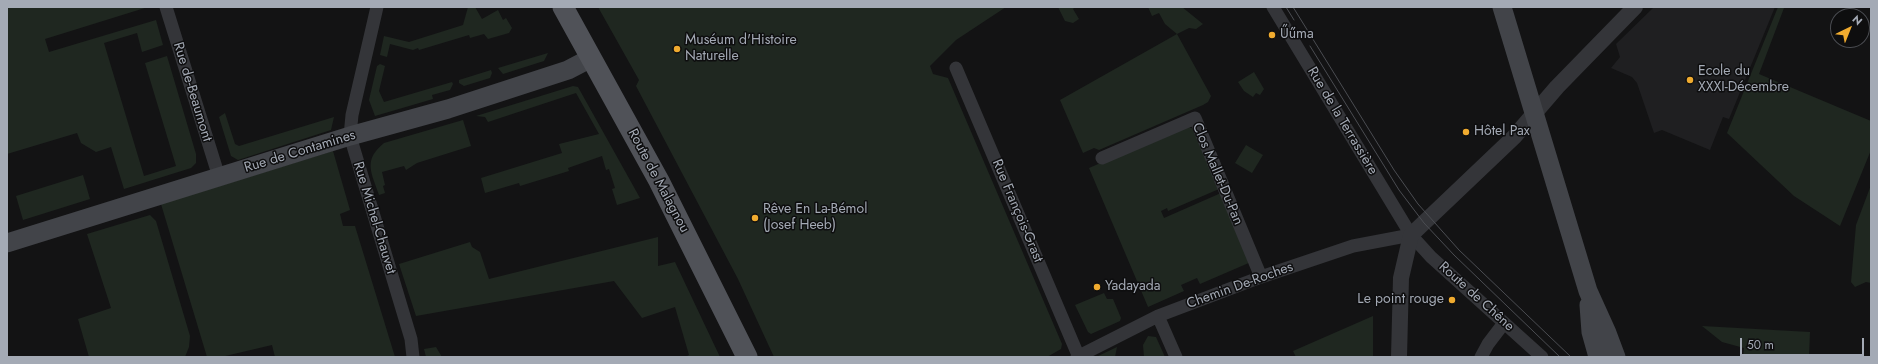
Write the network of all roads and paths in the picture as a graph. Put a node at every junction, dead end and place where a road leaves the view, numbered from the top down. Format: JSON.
{"nodes":[{"id":1,"x":166,"y":7,"type":"edge"},
{"id":2,"x":377,"y":7,"type":"edge"},
{"id":3,"x":563,"y":7,"type":"edge"},
{"id":4,"x":1273,"y":7,"type":"edge"},
{"id":5,"x":1502,"y":7,"type":"edge"},
{"id":6,"x":1635,"y":7,"type":"edge"},
{"id":7,"x":591,"y":58,"type":"junction"},
{"id":8,"x":956,"y":68,"type":"dead end"},
{"id":9,"x":1535,"y":114,"type":"junction"},
{"id":10,"x":350,"y":136,"type":"junction"},
{"id":11,"x":1102,"y":158,"type":"dead end"},
{"id":12,"x":219,"y":177,"type":"junction"},
{"id":13,"x":1411,"y":235,"type":"junction"},
{"id":14,"x":7,"y":243,"type":"edge"},
{"id":15,"x":1261,"y":277,"type":"junction"},
{"id":16,"x":1588,"y":292,"type":"junction"},
{"id":17,"x":1158,"y":316,"type":"junction"},
{"id":18,"x":1504,"y":324,"type":"junction"},
{"id":19,"x":1077,"y":356,"type":"edge"},
{"id":20,"x":413,"y":357,"type":"edge"},
{"id":21,"x":747,"y":357,"type":"edge"},
{"id":22,"x":1176,"y":357,"type":"edge"},
{"id":23,"x":1399,"y":357,"type":"edge"},
{"id":24,"x":1481,"y":357,"type":"edge"},
{"id":25,"x":1542,"y":357,"type":"edge"},
{"id":26,"x":1598,"y":357,"type":"edge"},
{"id":27,"x":1616,"y":357,"type":"edge"}],
"edges":[{"from":1,"to":12,"type":"street","name":"Rue de-Beaumont"},
{"from":2,"to":10,"type":"street","name":"Rue Michel-Chauvet"},
{"from":3,"to":7,"type":"main road","name":"Route de Malagnou"},
{"from":4,"to":13,"type":"street","name":"Rue de la Terrassière"},
{"from":5,"to":9,"type":"main road"},
{"from":6,"to":9,"type":"street"},
{"from":7,"to":10,"type":"main road","name":"Rue de Contamines"},
{"from":7,"to":21,"type":"main road","name":"Route de Malagnou"},
{"from":8,"to":19,"type":"street","name":"Rue François-Grast"},
{"from":9,"to":13,"type":"street"},
{"from":9,"to":16,"type":"main road"},
{"from":10,"to":12,"type":"main road","name":"Rue de Contamines"},
{"from":10,"to":20,"type":"street","name":"Rue Michel-Chauvet"},
{"from":11,"to":15,"type":"street","name":"Clos Mallet-Du-Pan"},
{"from":12,"to":14,"type":"main road","name":"Rue de Contamines"},
{"from":13,"to":15,"type":"street","name":"Chemin De-Roches"},
{"from":13,"to":18,"type":"street","name":"Route de Chêne"},
{"from":13,"to":23,"type":"street"},
{"from":15,"to":17,"type":"street","name":"Chemin De-Roches"},
{"from":16,"to":26,"type":"main road"},
{"from":16,"to":27,"type":"main road"},
{"from":17,"to":19,"type":"street","name":"Chemin De-Roches"},
{"from":17,"to":22,"type":"street"},
{"from":18,"to":24,"type":"street"},
{"from":18,"to":25,"type":"street","name":"Route de Chêne"}]}
